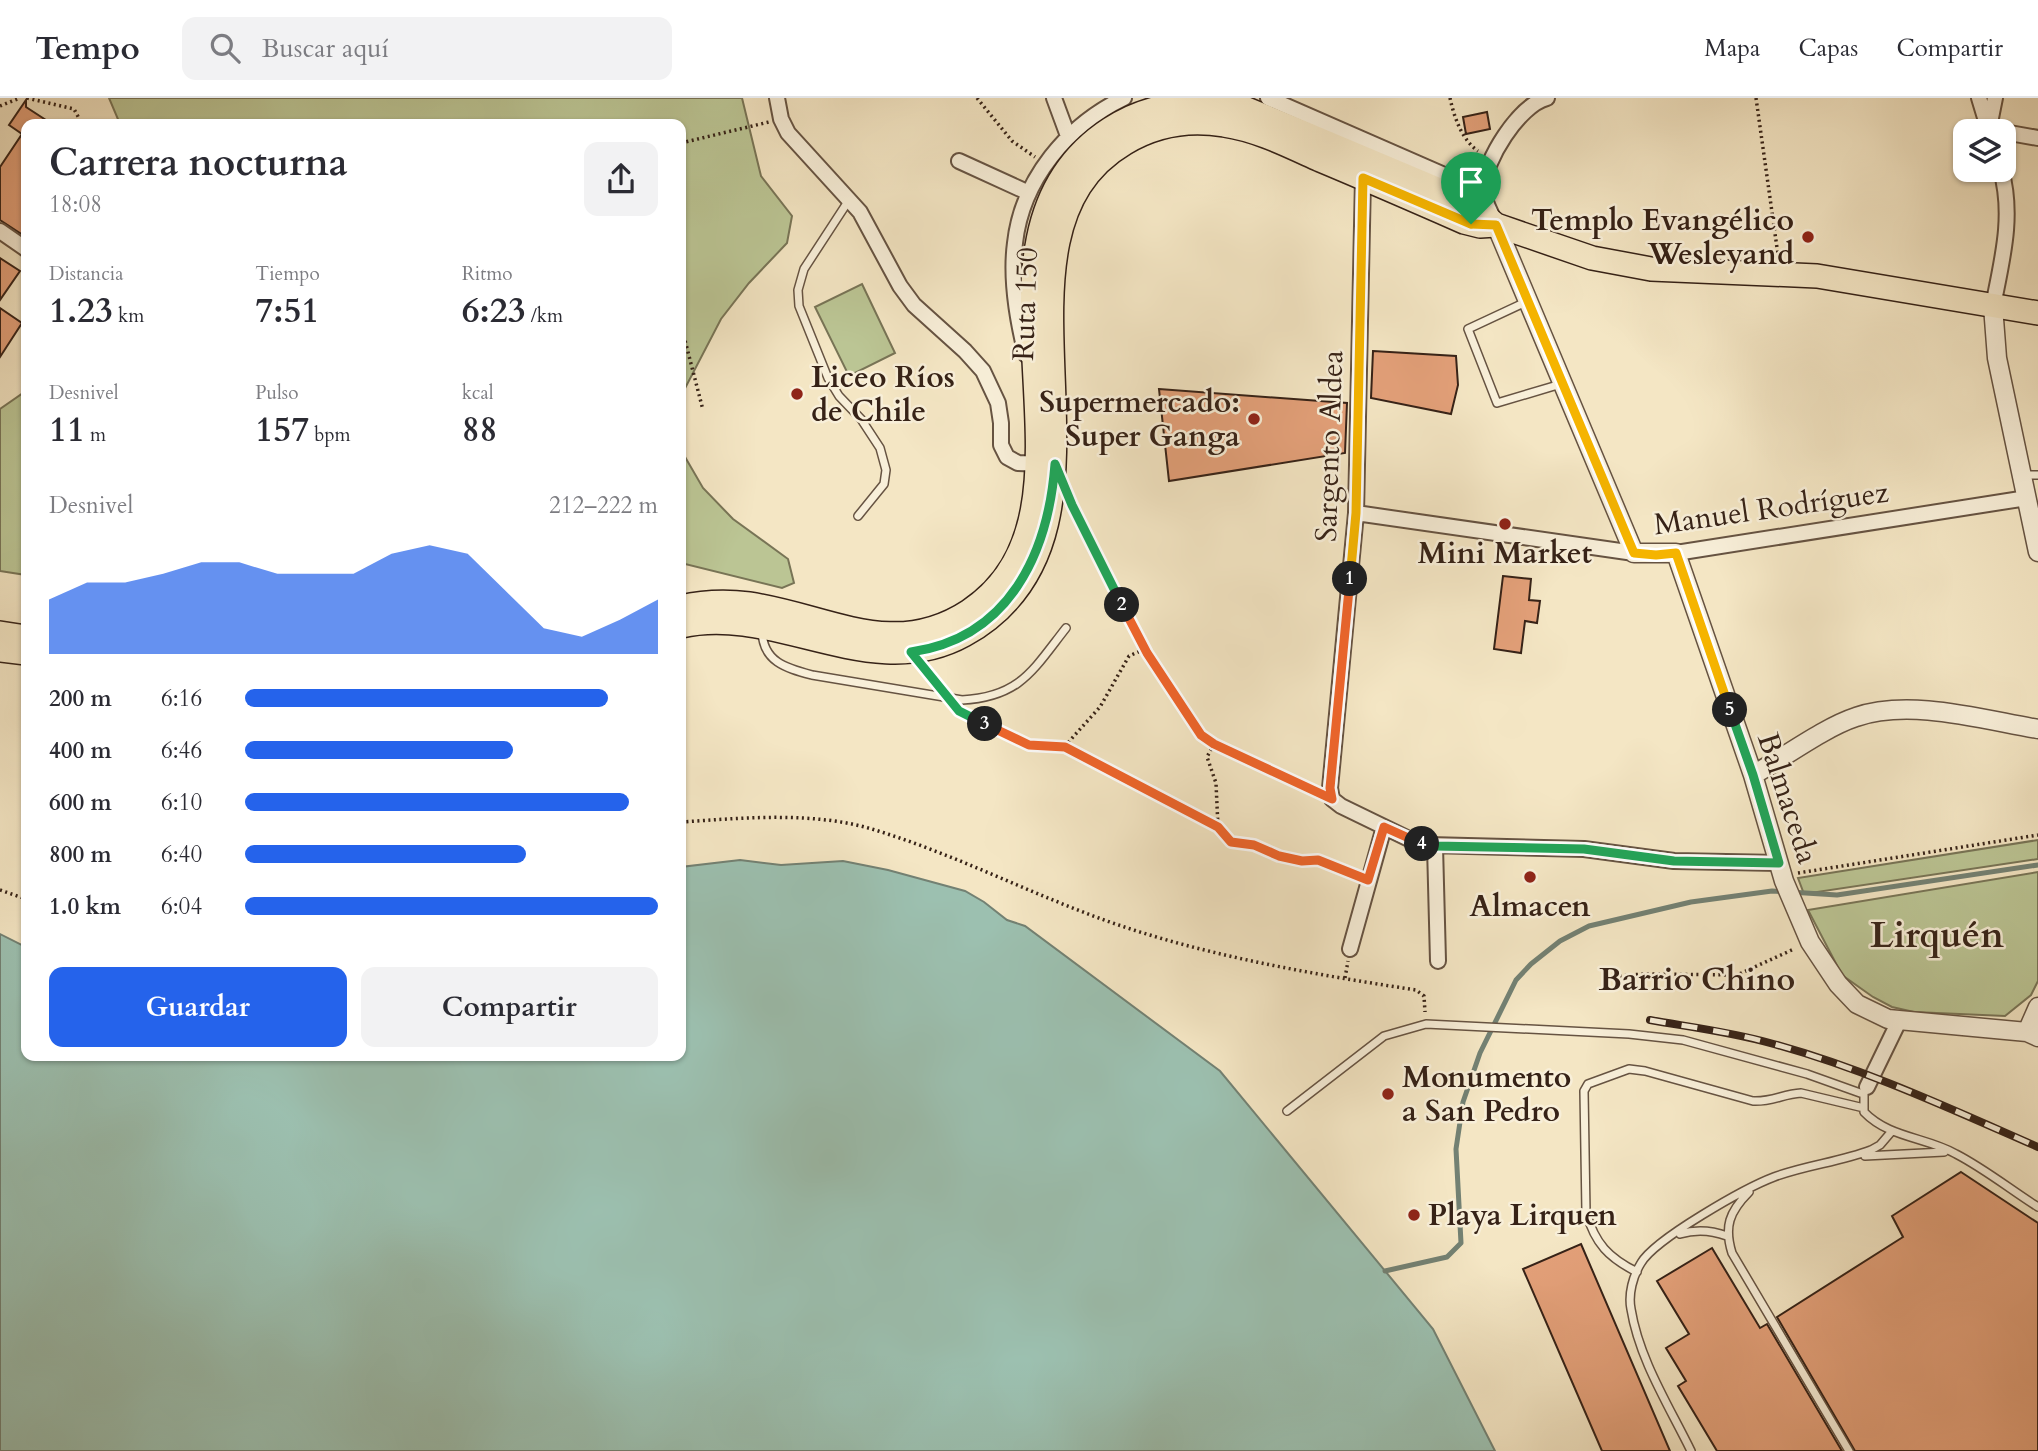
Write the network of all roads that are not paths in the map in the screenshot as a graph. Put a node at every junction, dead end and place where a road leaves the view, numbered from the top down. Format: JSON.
{"nodes":[{"id":1,"x":777,"y":98,"type":"edge"},
{"id":2,"x":1054,"y":98,"type":"edge"},
{"id":3,"x":1124,"y":98,"type":"edge"},
{"id":4,"x":1268,"y":98,"type":"edge"},
{"id":5,"x":1547,"y":98,"type":"edge"},
{"id":6,"x":1979,"y":98,"type":"edge"},
{"id":7,"x":1995,"y":98,"type":"edge"},
{"id":8,"x":1989,"y":119,"type":"edge"},
{"id":9,"x":1995,"y":119,"type":"edge"},
{"id":10,"x":2016,"y":134,"type":"edge"},
{"id":11,"x":1069,"y":136,"type":"junction"},
{"id":12,"x":2038,"y":138,"type":"edge"},
{"id":13,"x":958,"y":161,"type":"dead end"},
{"id":14,"x":1363,"y":178,"type":"junction"},
{"id":15,"x":2004,"y":182,"type":"edge"},
{"id":16,"x":1483,"y":192,"type":"junction"},
{"id":17,"x":1029,"y":194,"type":"junction"},
{"id":18,"x":849,"y":199,"type":"junction"},
{"id":19,"x":1496,"y":225,"type":"junction"},
{"id":20,"x":0,"y":231,"type":"edge"},
{"id":21,"x":21,"y":246,"type":"edge"},
{"id":22,"x":1528,"y":301,"type":"junction"},
{"id":23,"x":1993,"y":306,"type":"junction"},
{"id":24,"x":2038,"y":313,"type":"edge"},
{"id":25,"x":1563,"y":383,"type":"junction"},
{"id":26,"x":1035,"y":385,"type":"junction"},
{"id":27,"x":1045,"y":464,"type":"junction"},
{"id":28,"x":2030,"y":475,"type":"edge"},
{"id":29,"x":2027,"y":498,"type":"junction"},
{"id":30,"x":1356,"y":513,"type":"junction"},
{"id":31,"x":858,"y":516,"type":"dead end"},
{"id":32,"x":2038,"y":552,"type":"edge"},
{"id":33,"x":1634,"y":553,"type":"junction"},
{"id":34,"x":1676,"y":553,"type":"junction"},
{"id":35,"x":686,"y":606,"type":"edge"},
{"id":36,"x":686,"y":626,"type":"edge"},
{"id":37,"x":762,"y":627,"type":"junction"},
{"id":38,"x":1066,"y":628,"type":"dead end"},
{"id":39,"x":0,"y":633,"type":"edge"},
{"id":40,"x":21,"y":635,"type":"edge"},
{"id":41,"x":0,"y":650,"type":"edge"},
{"id":42,"x":21,"y":652,"type":"edge"},
{"id":43,"x":2038,"y":729,"type":"edge"},
{"id":44,"x":1753,"y":775,"type":"junction"},
{"id":45,"x":1384,"y":827,"type":"junction"},
{"id":46,"x":1435,"y":846,"type":"junction"},
{"id":47,"x":1782,"y":873,"type":"junction"},
{"id":48,"x":1350,"y":949,"type":"dead end"},
{"id":49,"x":1438,"y":961,"type":"dead end"},
{"id":50,"x":2038,"y":1007,"type":"edge"},
{"id":51,"x":1899,"y":1021,"type":"junction"},
{"id":52,"x":2032,"y":1034,"type":"edge"},
{"id":53,"x":1865,"y":1091,"type":"junction"},
{"id":54,"x":1864,"y":1108,"type":"junction"},
{"id":55,"x":1287,"y":1111,"type":"dead end"},
{"id":56,"x":1892,"y":1130,"type":"junction"},
{"id":57,"x":1955,"y":1153,"type":"junction"},
{"id":58,"x":1857,"y":1156,"type":"junction"},
{"id":59,"x":1754,"y":1187,"type":"junction"},
{"id":60,"x":2038,"y":1207,"type":"edge"},
{"id":61,"x":1673,"y":1236,"type":"junction"},
{"id":62,"x":1727,"y":1236,"type":"junction"},
{"id":63,"x":1637,"y":1272,"type":"junction"},
{"id":64,"x":1691,"y":1451,"type":"edge"},
{"id":65,"x":1849,"y":1451,"type":"edge"}],
"edges":[{"from":1,"to":18,"type":"street"},
{"from":2,"to":11,"type":"street"},
{"from":3,"to":11,"type":"street"},
{"from":4,"to":16,"type":"street"},
{"from":5,"to":16,"type":"street"},
{"from":6,"to":8,"type":"street"},
{"from":7,"to":9,"type":"street"},
{"from":10,"to":12,"type":"street"},
{"from":11,"to":17,"type":"street"},
{"from":13,"to":17,"type":"street"},
{"from":14,"to":19,"type":"main road","name":"Ruta 150"},
{"from":14,"to":27,"type":"main road","name":"Ruta 150"},
{"from":14,"to":30,"type":"street","name":"Sargento Aldea"},
{"from":15,"to":23,"type":"street"},
{"from":16,"to":19,"type":"street"},
{"from":17,"to":26,"type":"street"},
{"from":18,"to":27,"type":"street"},
{"from":18,"to":31,"type":"lane"},
{"from":19,"to":22,"type":"street"},
{"from":19,"to":23,"type":"main road"},
{"from":19,"to":26,"type":"main road","name":"Ruta 150"},
{"from":20,"to":21,"type":"street"},
{"from":22,"to":25,"type":"street"},
{"from":22,"to":25,"type":"lane"},
{"from":23,"to":24,"type":"main road"},
{"from":23,"to":28,"type":"street"},
{"from":25,"to":33,"type":"street"},
{"from":26,"to":27,"type":"main road","name":"Ruta 150"},
{"from":27,"to":35,"type":"main road","name":"Ruta 150"},
{"from":27,"to":37,"type":"main road","name":"Ruta 150"},
{"from":28,"to":29,"type":"street"},
{"from":29,"to":32,"type":"street"},
{"from":29,"to":34,"type":"street","name":"Manuel Rodríguez"},
{"from":30,"to":33,"type":"street","name":"Manuel Rodríguez"},
{"from":30,"to":45,"type":"street","name":"Sargento Aldea"},
{"from":33,"to":34,"type":"street","name":"Manuel Rodríguez"},
{"from":34,"to":44,"type":"street","name":"Balmaceda"},
{"from":36,"to":37,"type":"main road","name":"Ruta 150"},
{"from":37,"to":38,"type":"lane"},
{"from":39,"to":40,"type":"main road"},
{"from":41,"to":42,"type":"main road"},
{"from":43,"to":44,"type":"street"},
{"from":44,"to":47,"type":"street","name":"Balmaceda"},
{"from":45,"to":46,"type":"street"},
{"from":45,"to":48,"type":"street"},
{"from":46,"to":47,"type":"street"},
{"from":46,"to":49,"type":"street"},
{"from":47,"to":51,"type":"street","name":"Balmaceda"},
{"from":50,"to":52,"type":"street"},
{"from":51,"to":52,"type":"street","name":"Balmaceda"},
{"from":51,"to":53,"type":"street"},
{"from":53,"to":54,"type":"lane"},
{"from":53,"to":55,"type":"lane"},
{"from":54,"to":56,"type":"lane"},
{"from":54,"to":63,"type":"lane"},
{"from":56,"to":57,"type":"lane"},
{"from":56,"to":58,"type":"lane"},
{"from":57,"to":58,"type":"lane"},
{"from":57,"to":60,"type":"lane"},
{"from":58,"to":59,"type":"lane"},
{"from":59,"to":61,"type":"lane"},
{"from":59,"to":62,"type":"lane"},
{"from":61,"to":62,"type":"lane"},
{"from":61,"to":63,"type":"lane"},
{"from":62,"to":65,"type":"lane"},
{"from":63,"to":64,"type":"lane"}]}
